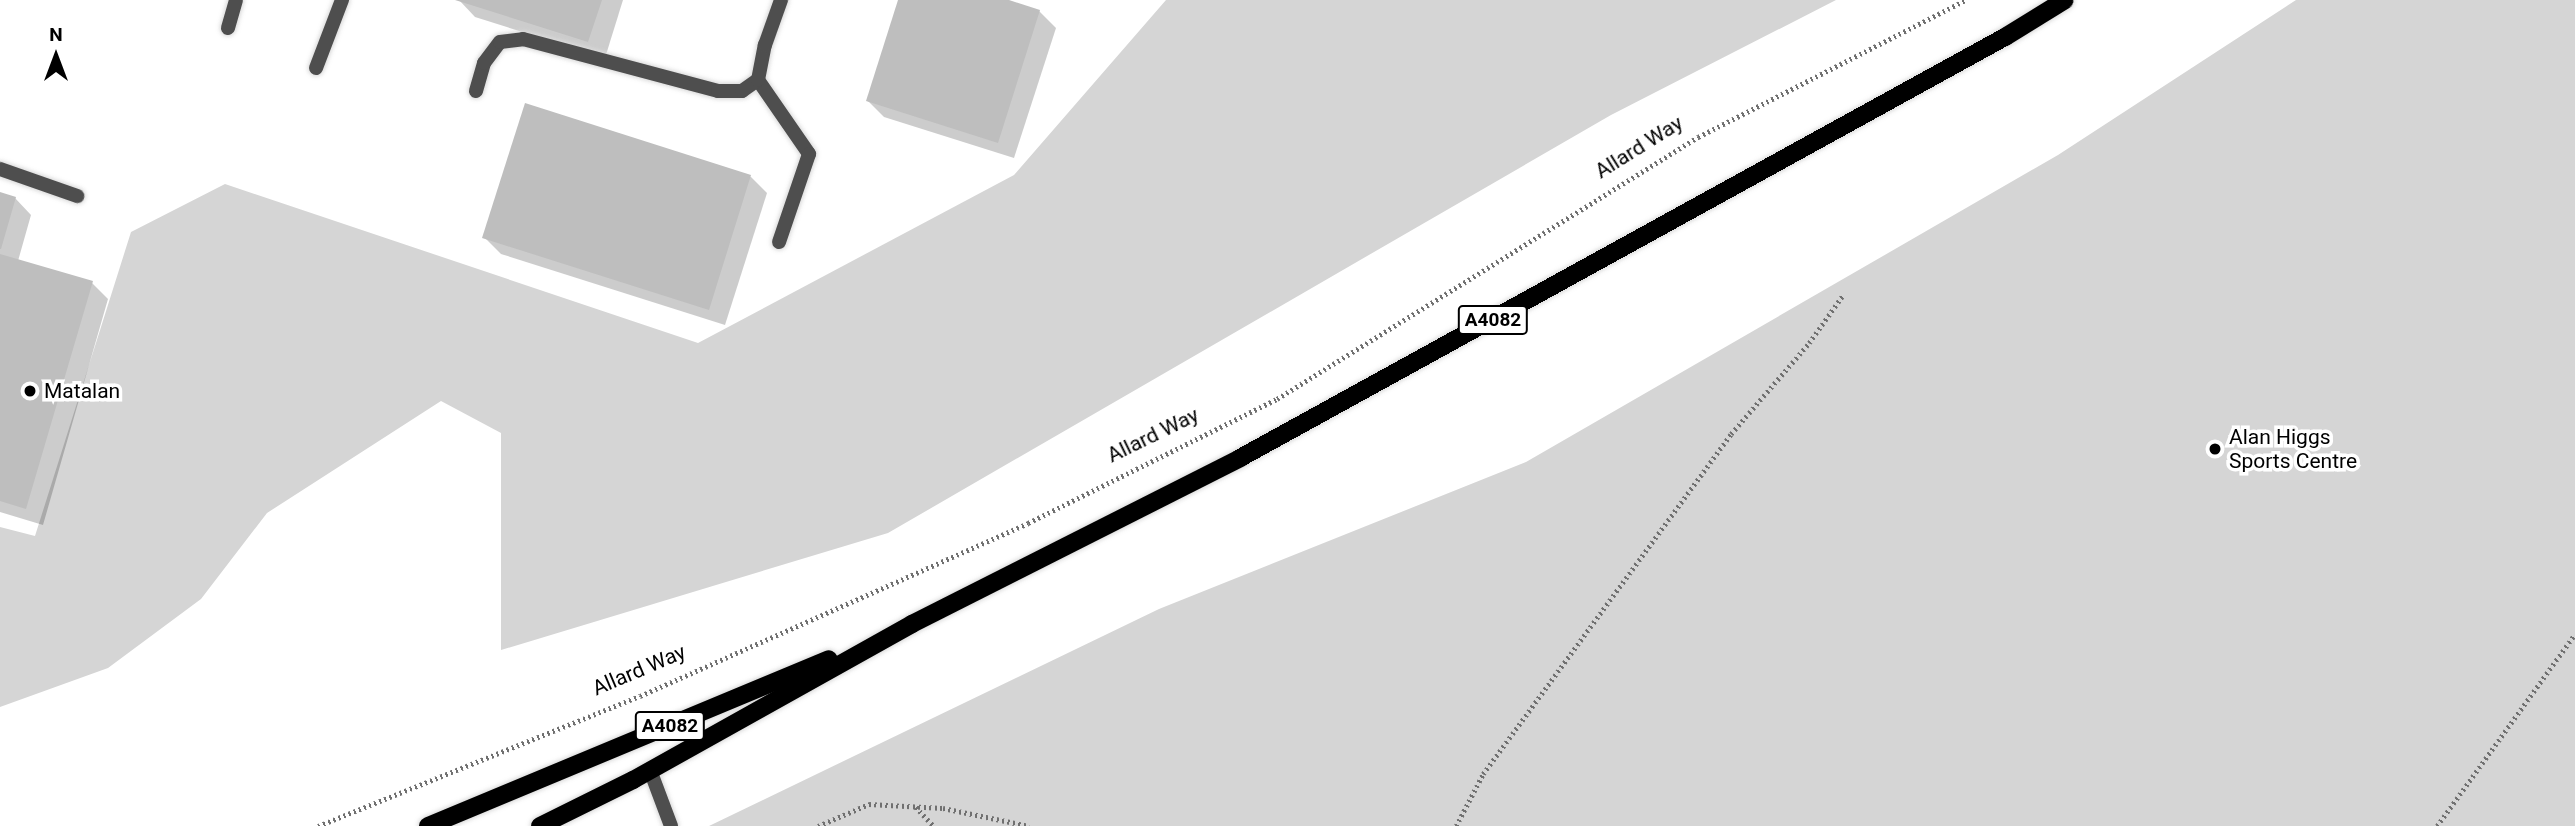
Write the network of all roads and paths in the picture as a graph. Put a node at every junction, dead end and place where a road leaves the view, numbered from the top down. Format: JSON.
{"nodes":[{"id":1,"x":236,"y":0,"type":"edge"},
{"id":2,"x":342,"y":0,"type":"edge"},
{"id":3,"x":781,"y":0,"type":"edge"},
{"id":4,"x":1966,"y":0,"type":"edge"},
{"id":5,"x":2065,"y":0,"type":"edge"},
{"id":6,"x":229,"y":28,"type":"dead end"},
{"id":7,"x":316,"y":68,"type":"dead end"},
{"id":8,"x":758,"y":80,"type":"junction"},
{"id":9,"x":476,"y":91,"type":"dead end"},
{"id":10,"x":0,"y":169,"type":"edge"},
{"id":11,"x":78,"y":196,"type":"dead end"},
{"id":12,"x":779,"y":242,"type":"dead end"},
{"id":13,"x":1843,"y":295,"type":"dead end"},
{"id":14,"x":912,"y":624,"type":"junction"},
{"id":15,"x":2575,"y":634,"type":"edge"},
{"id":16,"x":650,"y":770,"type":"junction"},
{"id":17,"x":916,"y":806,"type":"junction"},
{"id":18,"x":318,"y":826,"type":"edge"},
{"id":19,"x":428,"y":826,"type":"edge"},
{"id":20,"x":540,"y":826,"type":"edge"},
{"id":21,"x":671,"y":826,"type":"edge"},
{"id":22,"x":818,"y":826,"type":"edge"},
{"id":23,"x":934,"y":826,"type":"edge"},
{"id":24,"x":1029,"y":826,"type":"edge"},
{"id":25,"x":1456,"y":826,"type":"edge"},
{"id":26,"x":2437,"y":826,"type":"edge"}],
"edges":[{"from":1,"to":6,"type":"street"},
{"from":2,"to":7,"type":"street"},
{"from":3,"to":8,"type":"street"},
{"from":4,"to":18,"type":"path","name":"Allard Way"},
{"from":5,"to":14,"type":"main road","number":"A4082"},
{"from":8,"to":9,"type":"street"},
{"from":8,"to":12,"type":"street"},
{"from":10,"to":11,"type":"street"},
{"from":13,"to":25,"type":"path"},
{"from":14,"to":16,"type":"main road","number":"A4082"},
{"from":14,"to":19,"type":"main road","number":"A4082"},
{"from":15,"to":26,"type":"path"},
{"from":16,"to":20,"type":"main road","number":"A4082"},
{"from":16,"to":21,"type":"street"},
{"from":17,"to":22,"type":"path"},
{"from":17,"to":23,"type":"path"},
{"from":17,"to":24,"type":"path"}]}
